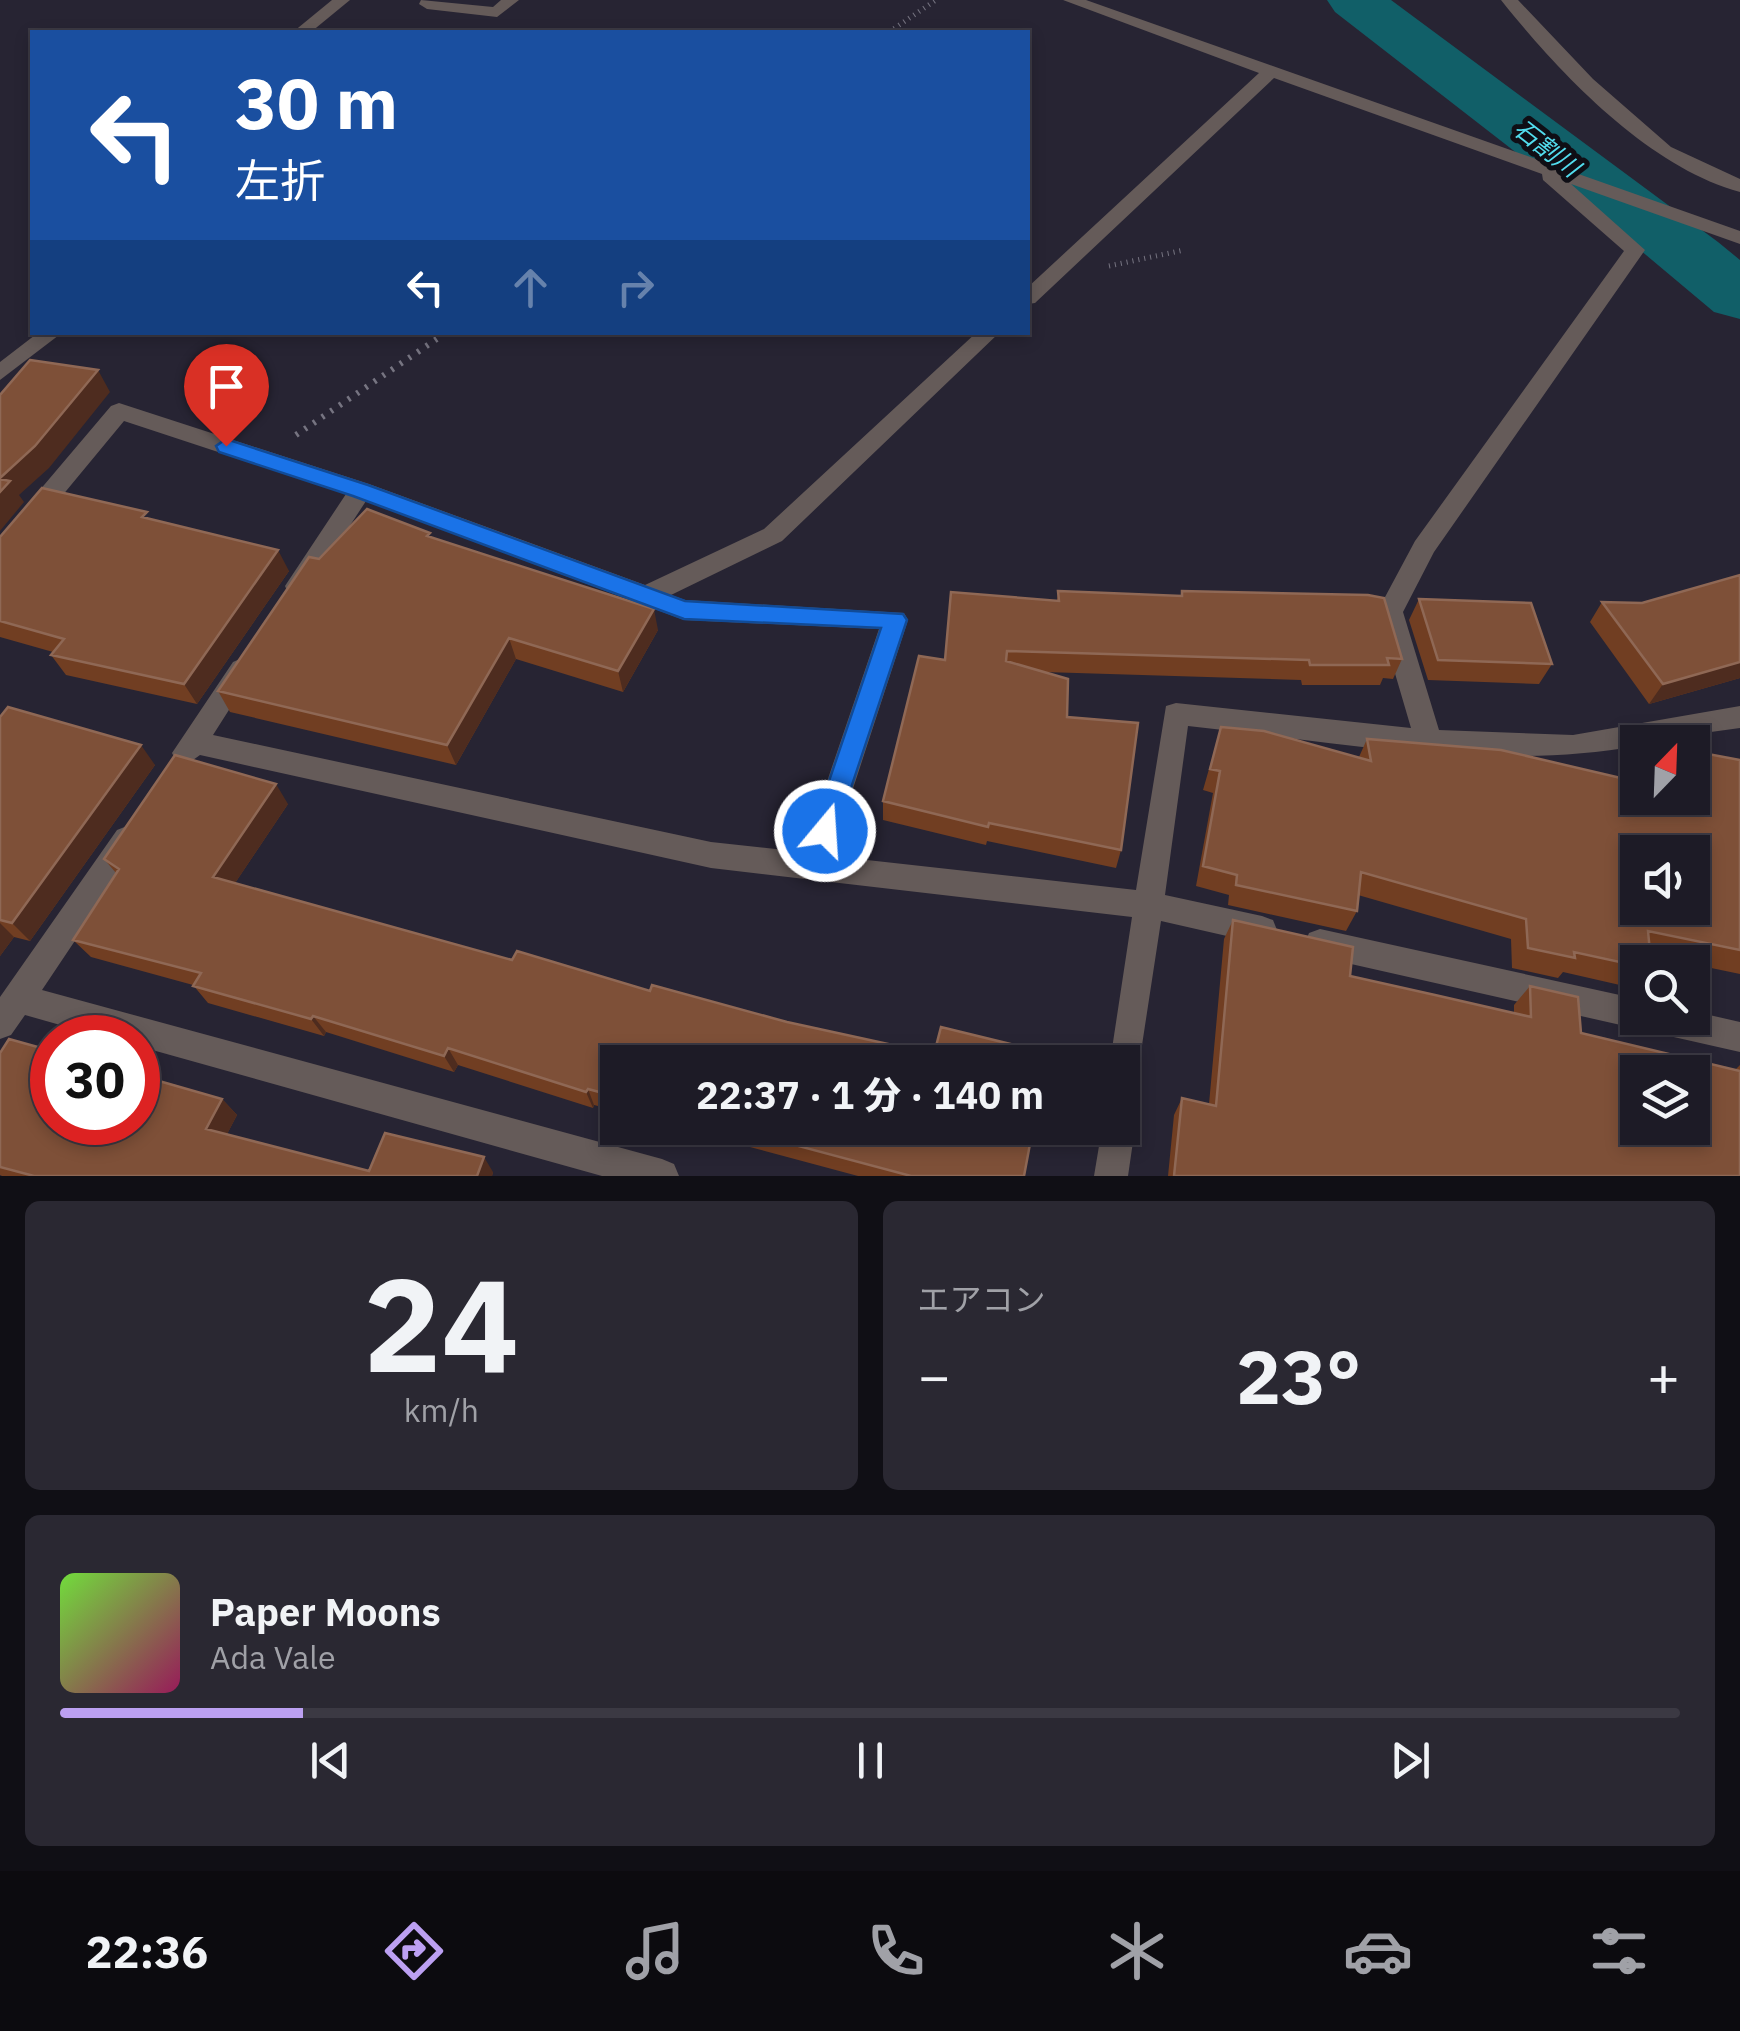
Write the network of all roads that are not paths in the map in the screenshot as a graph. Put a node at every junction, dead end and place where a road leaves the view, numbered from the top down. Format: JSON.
{"nodes":[{"id":1,"x":342,"y":0,"type":"edge"},
{"id":2,"x":429,"y":0,"type":"edge"},
{"id":3,"x":510,"y":0,"type":"edge"},
{"id":4,"x":1071,"y":0,"type":"edge"},
{"id":5,"x":1509,"y":0,"type":"edge"},
{"id":6,"x":304,"y":30,"type":"edge"},
{"id":7,"x":1270,"y":72,"type":"junction"},
{"id":8,"x":1535,"y":163,"type":"junction"},
{"id":9,"x":1740,"y":186,"type":"edge"},
{"id":10,"x":1740,"y":238,"type":"edge"},
{"id":11,"x":1030,"y":296,"type":"edge"},
{"id":12,"x":48,"y":335,"type":"edge"},
{"id":13,"x":987,"y":335,"type":"edge"},
{"id":14,"x":0,"y":373,"type":"edge"},
{"id":15,"x":361,"y":490,"type":"junction"},
{"id":16,"x":0,"y":554,"type":"edge"},
{"id":17,"x":646,"y":596,"type":"junction"},
{"id":18,"x":277,"y":616,"type":"edge"},
{"id":19,"x":256,"y":648,"type":"edge"},
{"id":20,"x":1740,"y":717,"type":"edge"},
{"id":21,"x":1429,"y":741,"type":"junction"},
{"id":22,"x":193,"y":742,"type":"junction"},
{"id":23,"x":171,"y":774,"type":"edge"},
{"id":24,"x":138,"y":822,"type":"edge"},
{"id":25,"x":814,"y":866,"type":"junction"},
{"id":26,"x":1149,"y":905,"type":"junction"},
{"id":27,"x":1620,"y":1010,"type":"edge"},
{"id":28,"x":9,"y":1011,"type":"edge"},
{"id":29,"x":1710,"y":1030,"type":"edge"},
{"id":30,"x":1740,"y":1036,"type":"edge"},
{"id":31,"x":1129,"y":1045,"type":"edge"},
{"id":32,"x":1116,"y":1145,"type":"edge"},
{"id":33,"x":662,"y":1176,"type":"edge"},
{"id":34,"x":1111,"y":1176,"type":"edge"}],
"edges":[{"from":1,"to":6,"type":"street"},
{"from":2,"to":3,"type":"street"},
{"from":4,"to":7,"type":"street"},
{"from":5,"to":9,"type":"street"},
{"from":7,"to":8,"type":"street"},
{"from":7,"to":11,"type":"street"},
{"from":8,"to":10,"type":"street"},
{"from":8,"to":21,"type":"street"},
{"from":12,"to":14,"type":"street"},
{"from":13,"to":17,"type":"street"},
{"from":15,"to":16,"type":"street"},
{"from":15,"to":17,"type":"street"},
{"from":15,"to":18,"type":"street"},
{"from":17,"to":25,"type":"street"},
{"from":19,"to":22,"type":"street"},
{"from":20,"to":21,"type":"street"},
{"from":21,"to":26,"type":"street"},
{"from":22,"to":23,"type":"street"},
{"from":22,"to":25,"type":"street"},
{"from":24,"to":28,"type":"street"},
{"from":25,"to":26,"type":"street"},
{"from":26,"to":27,"type":"street"},
{"from":26,"to":31,"type":"street"},
{"from":28,"to":33,"type":"street"},
{"from":29,"to":30,"type":"street"},
{"from":32,"to":34,"type":"street"}]}
